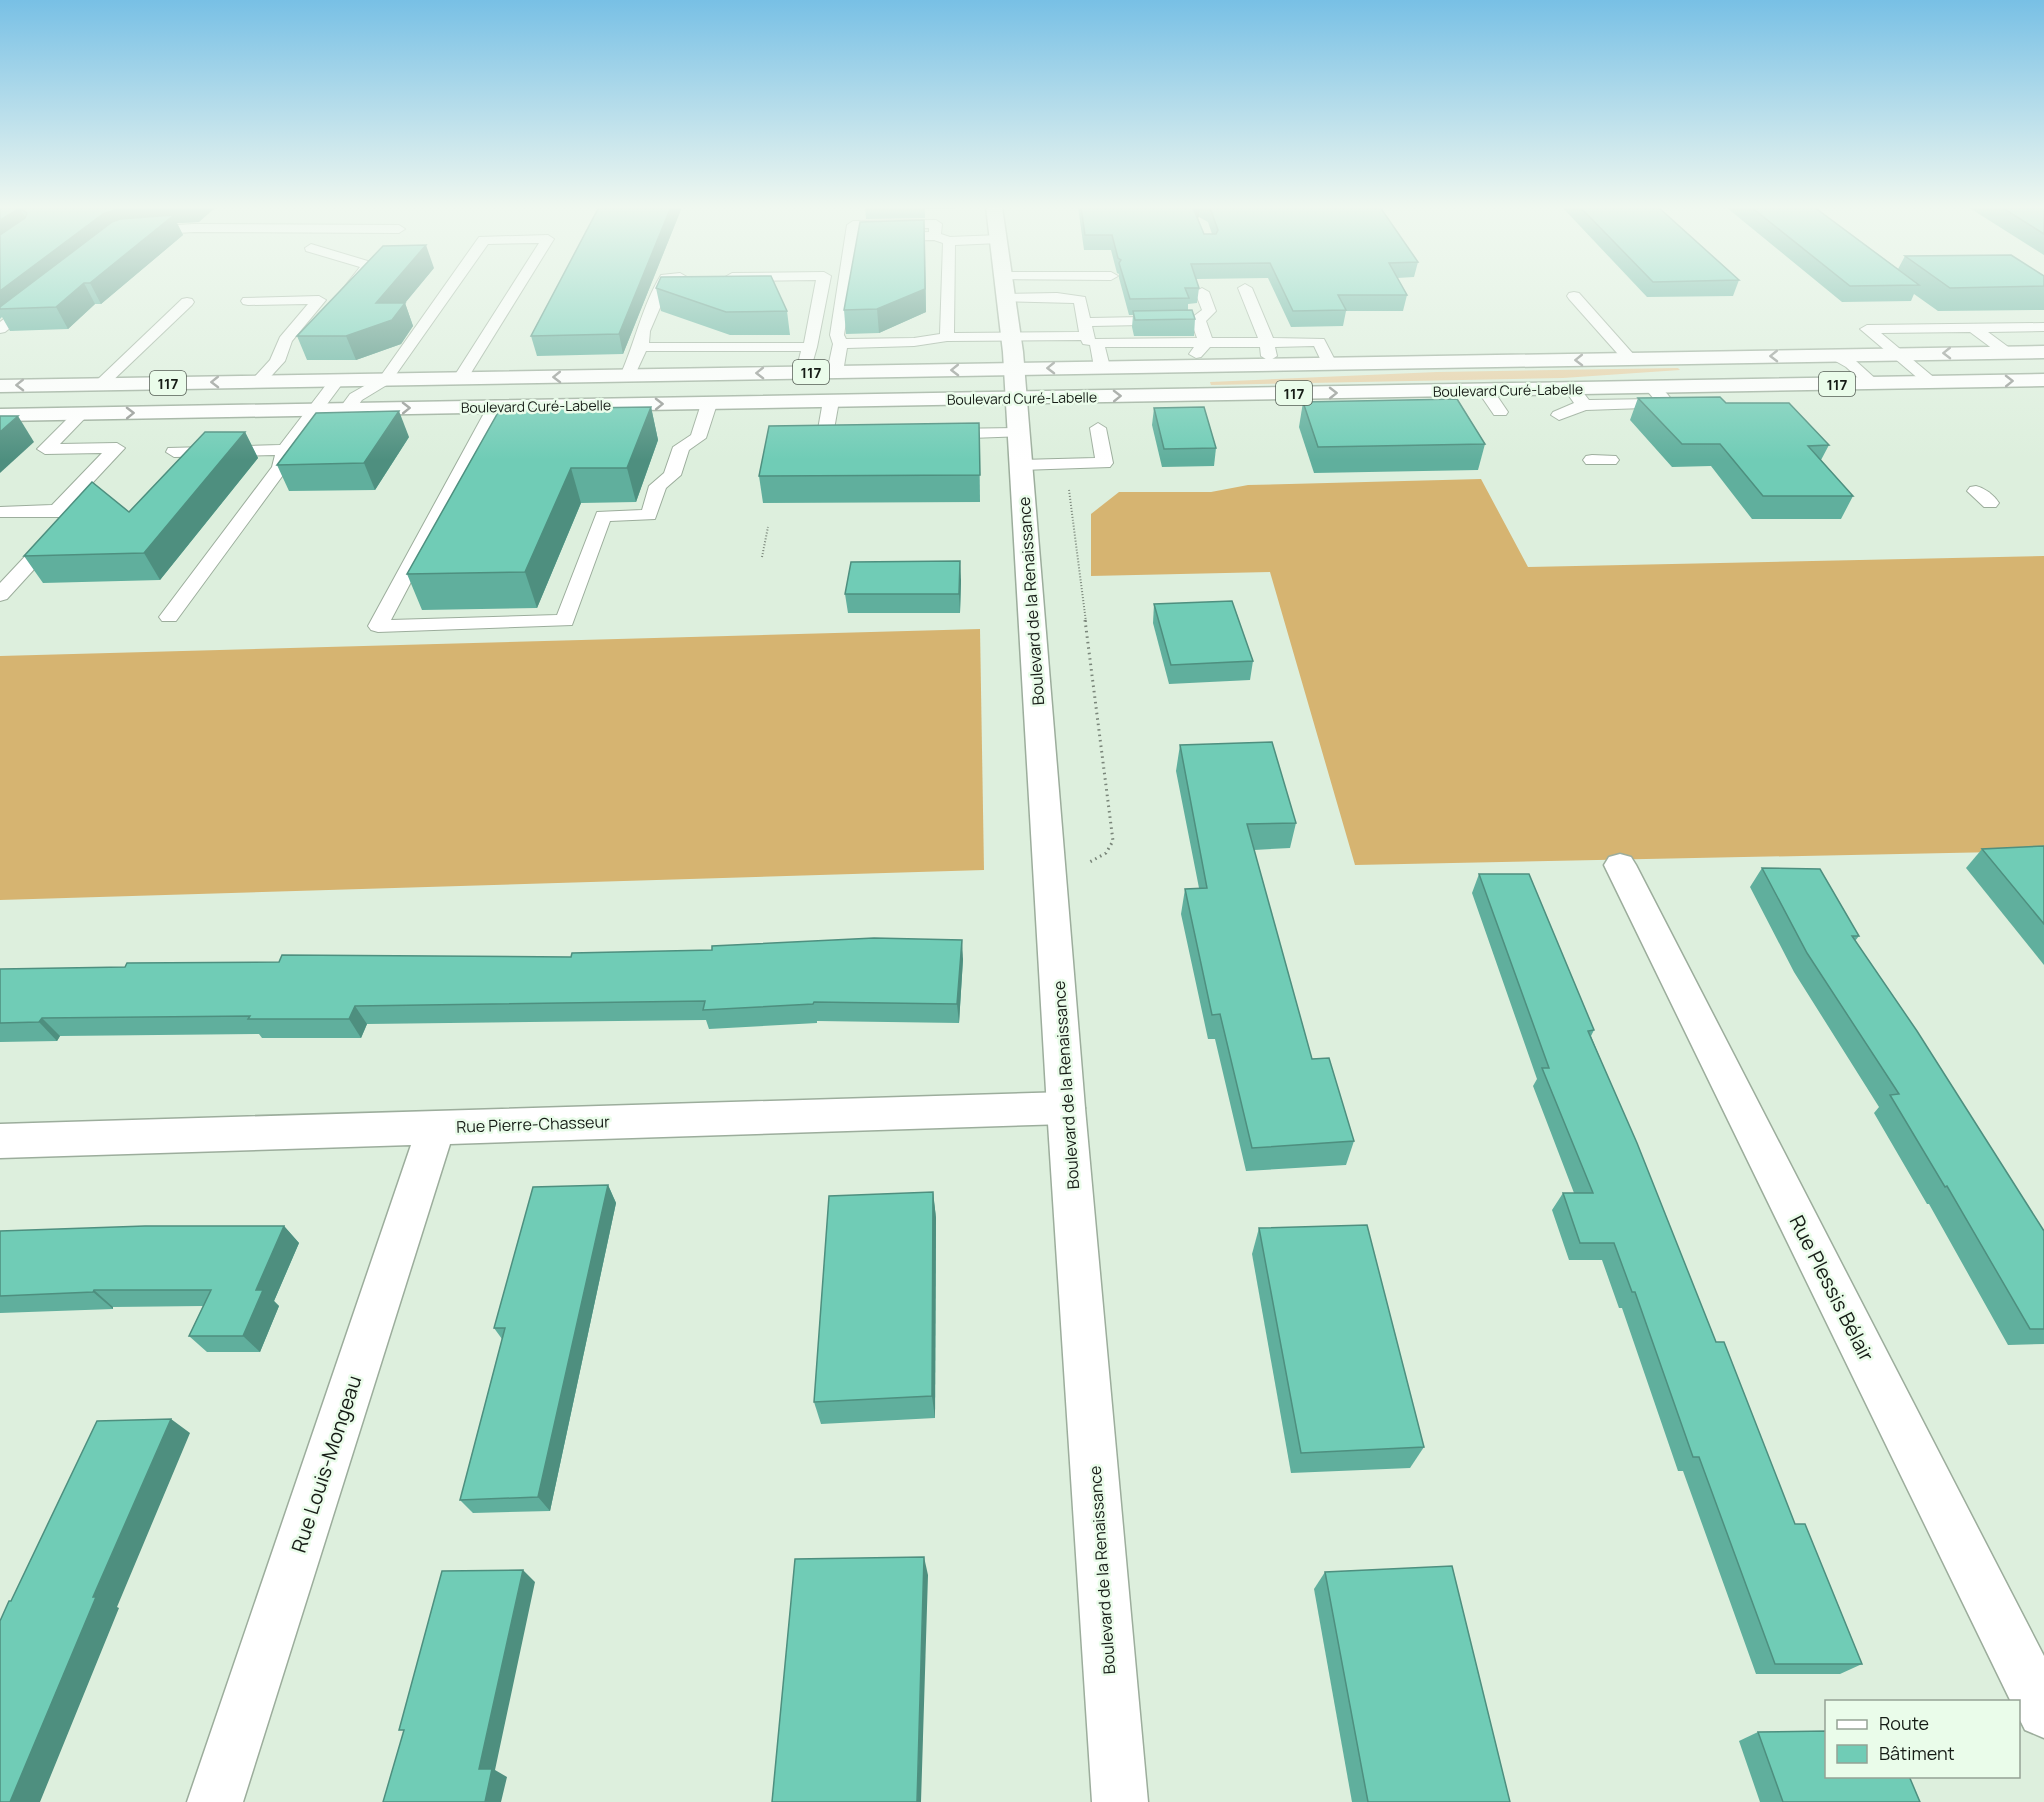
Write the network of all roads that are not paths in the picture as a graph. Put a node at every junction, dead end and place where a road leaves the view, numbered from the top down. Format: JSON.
{"nodes":[{"id":1,"x":347,"y":291,"type":"edge"},
{"id":2,"x":448,"y":291,"type":"edge"},
{"id":3,"x":515,"y":291,"type":"edge"},
{"id":4,"x":660,"y":291,"type":"edge"},
{"id":5,"x":821,"y":291,"type":"edge"},
{"id":6,"x":844,"y":291,"type":"edge"},
{"id":7,"x":945,"y":291,"type":"edge"},
{"id":8,"x":1006,"y":291,"type":"edge"},
{"id":9,"x":1246,"y":291,"type":"edge"},
{"id":10,"x":48,"y":292,"type":"edge"},
{"id":11,"x":1202,"y":292,"type":"dead end"},
{"id":12,"x":1574,"y":296,"type":"dead end"},
{"id":13,"x":1007,"y":297,"type":"junction"},
{"id":14,"x":319,"y":300,"type":"junction"},
{"id":15,"x":248,"y":301,"type":"dead end"},
{"id":16,"x":187,"y":302,"type":"dead end"},
{"id":17,"x":1198,"y":320,"type":"junction"},
{"id":18,"x":2044,"y":327,"type":"edge"},
{"id":19,"x":1973,"y":328,"type":"junction"},
{"id":20,"x":0,"y":329,"type":"edge"},
{"id":21,"x":1089,"y":334,"type":"junction"},
{"id":22,"x":947,"y":337,"type":"junction"},
{"id":23,"x":1012,"y":338,"type":"junction"},
{"id":24,"x":1206,"y":342,"type":"junction"},
{"id":25,"x":1267,"y":342,"type":"junction"},
{"id":26,"x":840,"y":344,"type":"junction"},
{"id":27,"x":641,"y":347,"type":"junction"},
{"id":28,"x":810,"y":347,"type":"junction"},
{"id":29,"x":2006,"y":352,"type":"junction"},
{"id":30,"x":2044,"y":352,"type":"edge"},
{"id":31,"x":1898,"y":354,"type":"junction"},
{"id":32,"x":1832,"y":355,"type":"junction"},
{"id":33,"x":1630,"y":359,"type":"junction"},
{"id":34,"x":1273,"y":364,"type":"junction"},
{"id":35,"x":1329,"y":364,"type":"junction"},
{"id":36,"x":1199,"y":366,"type":"junction"},
{"id":37,"x":1102,"y":368,"type":"junction"},
{"id":38,"x":1014,"y":369,"type":"junction"},
{"id":39,"x":804,"y":372,"type":"junction"},
{"id":40,"x":836,"y":372,"type":"junction"},
{"id":41,"x":628,"y":376,"type":"junction"},
{"id":42,"x":461,"y":378,"type":"junction"},
{"id":43,"x":337,"y":380,"type":"junction"},
{"id":44,"x":386,"y":380,"type":"junction"},
{"id":45,"x":2044,"y":380,"type":"edge"},
{"id":46,"x":258,"y":382,"type":"junction"},
{"id":47,"x":1932,"y":382,"type":"junction"},
{"id":48,"x":101,"y":384,"type":"junction"},
{"id":49,"x":1873,"y":384,"type":"junction"},
{"id":50,"x":0,"y":386,"type":"edge"},
{"id":51,"x":1485,"y":390,"type":"junction"},
{"id":52,"x":1578,"y":397,"type":"junction"},
{"id":53,"x":1016,"y":398,"type":"junction"},
{"id":54,"x":831,"y":401,"type":"junction"},
{"id":55,"x":709,"y":404,"type":"junction"},
{"id":56,"x":495,"y":407,"type":"junction"},
{"id":57,"x":347,"y":409,"type":"junction"},
{"id":58,"x":315,"y":410,"type":"junction"},
{"id":59,"x":1500,"y":412,"type":"dead end"},
{"id":60,"x":81,"y":414,"type":"junction"},
{"id":61,"x":0,"y":415,"type":"edge"},
{"id":62,"x":1559,"y":415,"type":"dead end"},
{"id":63,"x":1098,"y":428,"type":"dead end"},
{"id":64,"x":929,"y":434,"type":"edge"},
{"id":65,"x":803,"y":435,"type":"edge"},
{"id":66,"x":1020,"y":449,"type":"junction"},
{"id":67,"x":285,"y":450,"type":"junction"},
{"id":68,"x":174,"y":452,"type":"dead end"},
{"id":69,"x":1976,"y":491,"type":"dead end"},
{"id":70,"x":1990,"y":503,"type":"dead end"},
{"id":71,"x":57,"y":510,"type":"junction"},
{"id":72,"x":0,"y":512,"type":"edge"},
{"id":73,"x":0,"y":595,"type":"edge"},
{"id":74,"x":169,"y":617,"type":"dead end"},
{"id":75,"x":1620,"y":866,"type":"dead end"},
{"id":76,"x":1066,"y":1107,"type":"junction"},
{"id":77,"x":436,"y":1127,"type":"junction"},
{"id":78,"x":0,"y":1141,"type":"edge"},
{"id":79,"x":2044,"y":1711,"type":"edge"},
{"id":80,"x":215,"y":1802,"type":"edge"},
{"id":81,"x":1120,"y":1802,"type":"edge"}],
"edges":[{"from":1,"to":14,"type":"lane"},
{"from":2,"to":44,"type":"lane"},
{"from":3,"to":42,"type":"lane"},
{"from":4,"to":27,"type":"lane"},
{"from":5,"to":28,"type":"lane"},
{"from":6,"to":26,"type":"lane"},
{"from":7,"to":22,"type":"lane"},
{"from":8,"to":13,"type":"main road","name":"Boulevard de la Renaissance"},
{"from":9,"to":25,"type":"lane"},
{"from":10,"to":20,"type":"lane"},
{"from":11,"to":17,"type":"lane"},
{"from":12,"to":33,"type":"lane"},
{"from":13,"to":21,"type":"lane"},
{"from":13,"to":23,"type":"main road","name":"Boulevard de la Renaissance"},
{"from":14,"to":15,"type":"lane"},
{"from":14,"to":46,"type":"lane"},
{"from":16,"to":48,"type":"lane"},
{"from":17,"to":21,"type":"lane"},
{"from":17,"to":24,"type":"lane"},
{"from":18,"to":19,"type":"lane"},
{"from":19,"to":29,"type":"lane"},
{"from":19,"to":31,"type":"lane"},
{"from":21,"to":23,"type":"lane"},
{"from":21,"to":24,"type":"lane"},
{"from":21,"to":37,"type":"lane"},
{"from":22,"to":23,"type":"lane"},
{"from":22,"to":26,"type":"lane"},
{"from":23,"to":38,"type":"main road","name":"Boulevard de la Renaissance"},
{"from":24,"to":25,"type":"lane"},
{"from":24,"to":36,"type":"lane"},
{"from":25,"to":34,"type":"lane"},
{"from":25,"to":35,"type":"lane"},
{"from":26,"to":40,"type":"lane"},
{"from":27,"to":28,"type":"lane"},
{"from":27,"to":41,"type":"lane"},
{"from":28,"to":39,"type":"lane"},
{"from":29,"to":30,"type":"main road","name":"Boulevard Curé-Labelle","number":"117"},
{"from":29,"to":31,"type":"main road","name":"Boulevard Curé-Labelle","number":"117","one_way":true},
{"from":31,"to":32,"type":"main road","name":"Boulevard Curé-Labelle","number":"117"},
{"from":31,"to":47,"type":"lane"},
{"from":32,"to":33,"type":"main road","name":"Boulevard Curé-Labelle","number":"117","one_way":true},
{"from":32,"to":49,"type":"lane"},
{"from":33,"to":35,"type":"main road","name":"Boulevard Curé-Labelle","number":"117","one_way":true},
{"from":34,"to":35,"type":"main road","name":"Boulevard Curé-Labelle","number":"117"},
{"from":34,"to":36,"type":"main road","name":"Boulevard Curé-Labelle","number":"117"},
{"from":36,"to":37,"type":"main road","name":"Boulevard Curé-Labelle","number":"117"},
{"from":37,"to":38,"type":"main road","name":"Boulevard Curé-Labelle","number":"117","one_way":true},
{"from":38,"to":40,"type":"main road","name":"Boulevard Curé-Labelle","number":"117","one_way":true},
{"from":38,"to":53,"type":"main road","name":"Boulevard de la Renaissance"},
{"from":39,"to":40,"type":"main road","name":"Boulevard Curé-Labelle","number":"117"},
{"from":39,"to":41,"type":"main road","name":"Boulevard Curé-Labelle","number":"117","one_way":true},
{"from":41,"to":42,"type":"main road","name":"Boulevard Curé-Labelle","number":"117","one_way":true},
{"from":42,"to":44,"type":"main road","name":"Boulevard Curé-Labelle","number":"117"},
{"from":43,"to":44,"type":"main road","name":"Boulevard Curé-Labelle","number":"117"},
{"from":43,"to":46,"type":"main road","name":"Boulevard Curé-Labelle","number":"117"},
{"from":43,"to":58,"type":"lane"},
{"from":44,"to":57,"type":"lane"},
{"from":47,"to":45,"type":"main road","name":"Boulevard Curé-Labelle","number":"117","one_way":true},
{"from":46,"to":48,"type":"main road","name":"Boulevard Curé-Labelle","number":"117","one_way":true},
{"from":47,"to":49,"type":"main road","name":"Boulevard Curé-Labelle","number":"117"},
{"from":48,"to":50,"type":"main road","name":"Boulevard Curé-Labelle","number":"117","one_way":true},
{"from":49,"to":52,"type":"main road","name":"Boulevard Curé-Labelle","number":"117"},
{"from":51,"to":52,"type":"main road","name":"Boulevard Curé-Labelle","number":"117"},
{"from":53,"to":51,"type":"main road","name":"Boulevard Curé-Labelle","number":"117","one_way":true},
{"from":51,"to":59,"type":"lane"},
{"from":52,"to":62,"type":"lane"},
{"from":53,"to":54,"type":"main road","name":"Boulevard Curé-Labelle","number":"117"},
{"from":53,"to":66,"type":"main road","name":"Boulevard de la Renaissance"},
{"from":54,"to":55,"type":"main road","name":"Boulevard Curé-Labelle","number":"117"},
{"from":54,"to":65,"type":"lane"},
{"from":56,"to":55,"type":"main road","name":"Boulevard Curé-Labelle","number":"117","one_way":true},
{"from":55,"to":56,"type":"lane"},
{"from":57,"to":56,"type":"main road","name":"Boulevard Curé-Labelle","number":"117","one_way":true},
{"from":57,"to":58,"type":"main road","name":"Boulevard Curé-Labelle","number":"117"},
{"from":60,"to":58,"type":"main road","name":"Boulevard Curé-Labelle","number":"117","one_way":true},
{"from":58,"to":67,"type":"lane"},
{"from":60,"to":61,"type":"main road","name":"Boulevard Curé-Labelle","number":"117"},
{"from":60,"to":71,"type":"lane"},
{"from":63,"to":66,"type":"lane"},
{"from":64,"to":66,"type":"lane"},
{"from":66,"to":76,"type":"main road","name":"Boulevard de la Renaissance"},
{"from":67,"to":68,"type":"lane"},
{"from":67,"to":74,"type":"lane"},
{"from":69,"to":70,"type":"lane"},
{"from":71,"to":72,"type":"lane"},
{"from":71,"to":73,"type":"lane"},
{"from":75,"to":79,"type":"main road","name":"Rue Plessis Bélair"},
{"from":76,"to":77,"type":"main road","name":"Rue Pierre-Chasseur"},
{"from":76,"to":81,"type":"main road","name":"Boulevard de la Renaissance"},
{"from":77,"to":78,"type":"main road","name":"Rue Pierre-Chasseur"},
{"from":77,"to":80,"type":"main road","name":"Rue Louis-Mongeau"}]}
